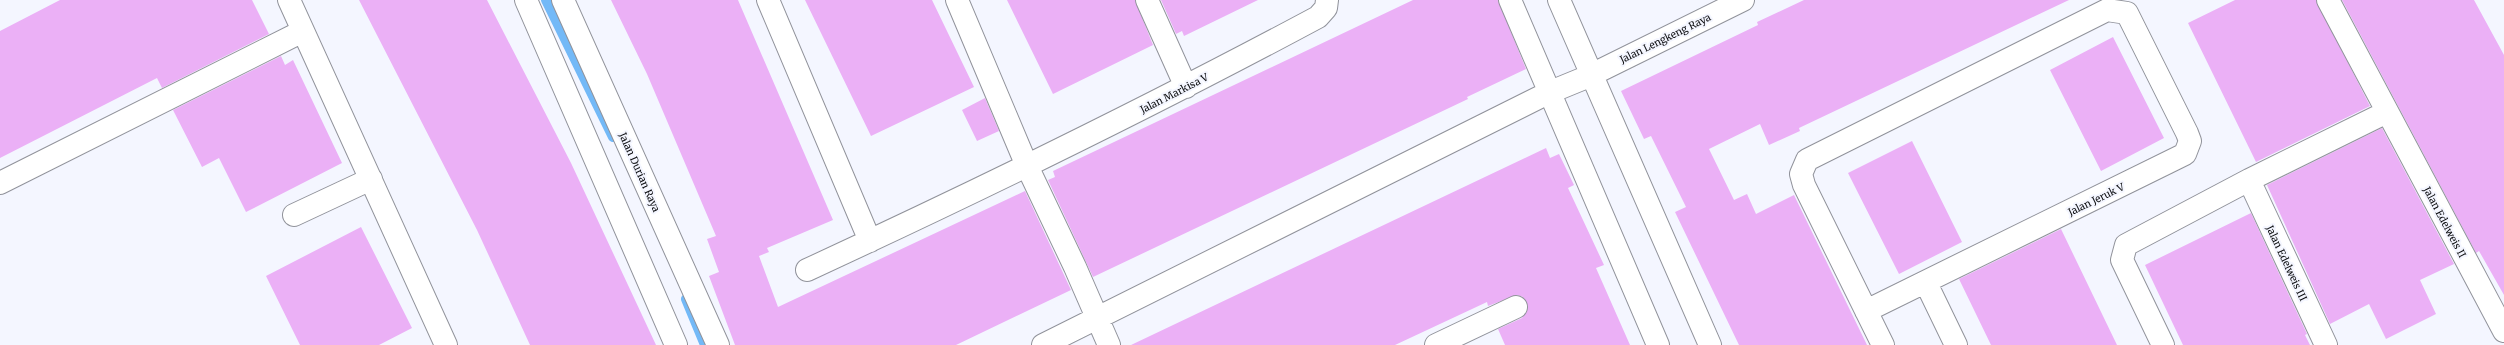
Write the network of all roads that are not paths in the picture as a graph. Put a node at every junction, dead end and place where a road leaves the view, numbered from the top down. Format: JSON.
{"nodes":[{"id":1,"x":289,"y":0,"type":"edge"},
{"id":2,"x":526,"y":0,"type":"edge"},
{"id":3,"x":563,"y":0,"type":"edge"},
{"id":4,"x":768,"y":0,"type":"edge"},
{"id":5,"x":957,"y":0,"type":"edge"},
{"id":6,"x":1147,"y":0,"type":"edge"},
{"id":7,"x":1510,"y":0,"type":"edge"},
{"id":8,"x":1559,"y":0,"type":"edge"},
{"id":9,"x":1743,"y":0,"type":"edge"},
{"id":10,"x":2328,"y":0,"type":"edge"},
{"id":11,"x":1322,"y":8,"type":"edge"},
{"id":12,"x":303,"y":31,"type":"junction"},
{"id":13,"x":1589,"y":76,"type":"junction"},
{"id":14,"x":1186,"y":88,"type":"junction"},
{"id":15,"x":1558,"y":89,"type":"junction"},
{"id":16,"x":2387,"y":112,"type":"junction"},
{"id":17,"x":1027,"y":166,"type":"junction"},
{"id":18,"x":370,"y":179,"type":"junction"},
{"id":19,"x":2249,"y":180,"type":"junction"},
{"id":20,"x":0,"y":183,"type":"edge"},
{"id":21,"x":294,"y":215,"type":"dead end"},
{"id":22,"x":870,"y":241,"type":"junction"},
{"id":23,"x":807,"y":270,"type":"dead end"},
{"id":24,"x":1926,"y":283,"type":"junction"},
{"id":25,"x":1516,"y":307,"type":"dead end"},
{"id":26,"x":1866,"y":311,"type":"junction"},
{"id":27,"x":1098,"y":319,"type":"junction"},
{"id":28,"x":2504,"y":332,"type":"edge"},
{"id":29,"x":1471,"y":338,"type":"edge"},
{"id":30,"x":446,"y":345,"type":"edge"},
{"id":31,"x":676,"y":345,"type":"edge"},
{"id":32,"x":718,"y":345,"type":"edge"},
{"id":33,"x":1043,"y":345,"type":"edge"},
{"id":34,"x":1109,"y":345,"type":"edge"},
{"id":35,"x":1436,"y":345,"type":"edge"},
{"id":36,"x":1658,"y":345,"type":"edge"},
{"id":37,"x":1710,"y":345,"type":"edge"},
{"id":38,"x":1883,"y":345,"type":"edge"},
{"id":39,"x":1956,"y":345,"type":"edge"},
{"id":40,"x":2163,"y":345,"type":"edge"},
{"id":41,"x":2326,"y":345,"type":"edge"}],
"edges":[{"from":1,"to":12,"type":"street"},
{"from":2,"to":31,"type":"street"},
{"from":3,"to":32,"type":"street","name":"Jalan Durian Raya"},
{"from":4,"to":22,"type":"street"},
{"from":5,"to":17,"type":"street"},
{"from":6,"to":14,"type":"street"},
{"from":7,"to":15,"type":"street"},
{"from":8,"to":13,"type":"street"},
{"from":9,"to":13,"type":"street","name":"Jalan Lengkeng Raya"},
{"from":10,"to":16,"type":"street","name":"Jalan Edelweis II"},
{"from":11,"to":14,"type":"street","name":"Jalan Markisa V"},
{"from":12,"to":18,"type":"street"},
{"from":12,"to":20,"type":"street"},
{"from":13,"to":15,"type":"street","name":"Jalan Lengkeng Raya"},
{"from":13,"to":37,"type":"street"},
{"from":14,"to":17,"type":"street","name":"Jalan Markisa V"},
{"from":15,"to":27,"type":"street","name":"Jalan Lengkeng Raya"},
{"from":15,"to":36,"type":"street"},
{"from":16,"to":19,"type":"street"},
{"from":16,"to":28,"type":"street","name":"Jalan Edelweis II"},
{"from":17,"to":22,"type":"street","name":"Jalan Markisa V"},
{"from":17,"to":27,"type":"street"},
{"from":18,"to":21,"type":"street"},
{"from":18,"to":30,"type":"street"},
{"from":19,"to":40,"type":"street"},
{"from":19,"to":41,"type":"street","name":"Jalan Edelweis III"},
{"from":22,"to":23,"type":"street","name":"Jalan Markisa V"},
{"from":24,"to":26,"type":"street","name":"Jalan Jeruk V"},
{"from":24,"to":26,"type":"street","name":"Jalan Jeruk V"},
{"from":24,"to":39,"type":"street"},
{"from":25,"to":29,"type":"street"},
{"from":26,"to":38,"type":"street"},
{"from":27,"to":33,"type":"street","name":"Jalan Lengkeng Raya"},
{"from":27,"to":34,"type":"street"},
{"from":29,"to":35,"type":"street"}]}
